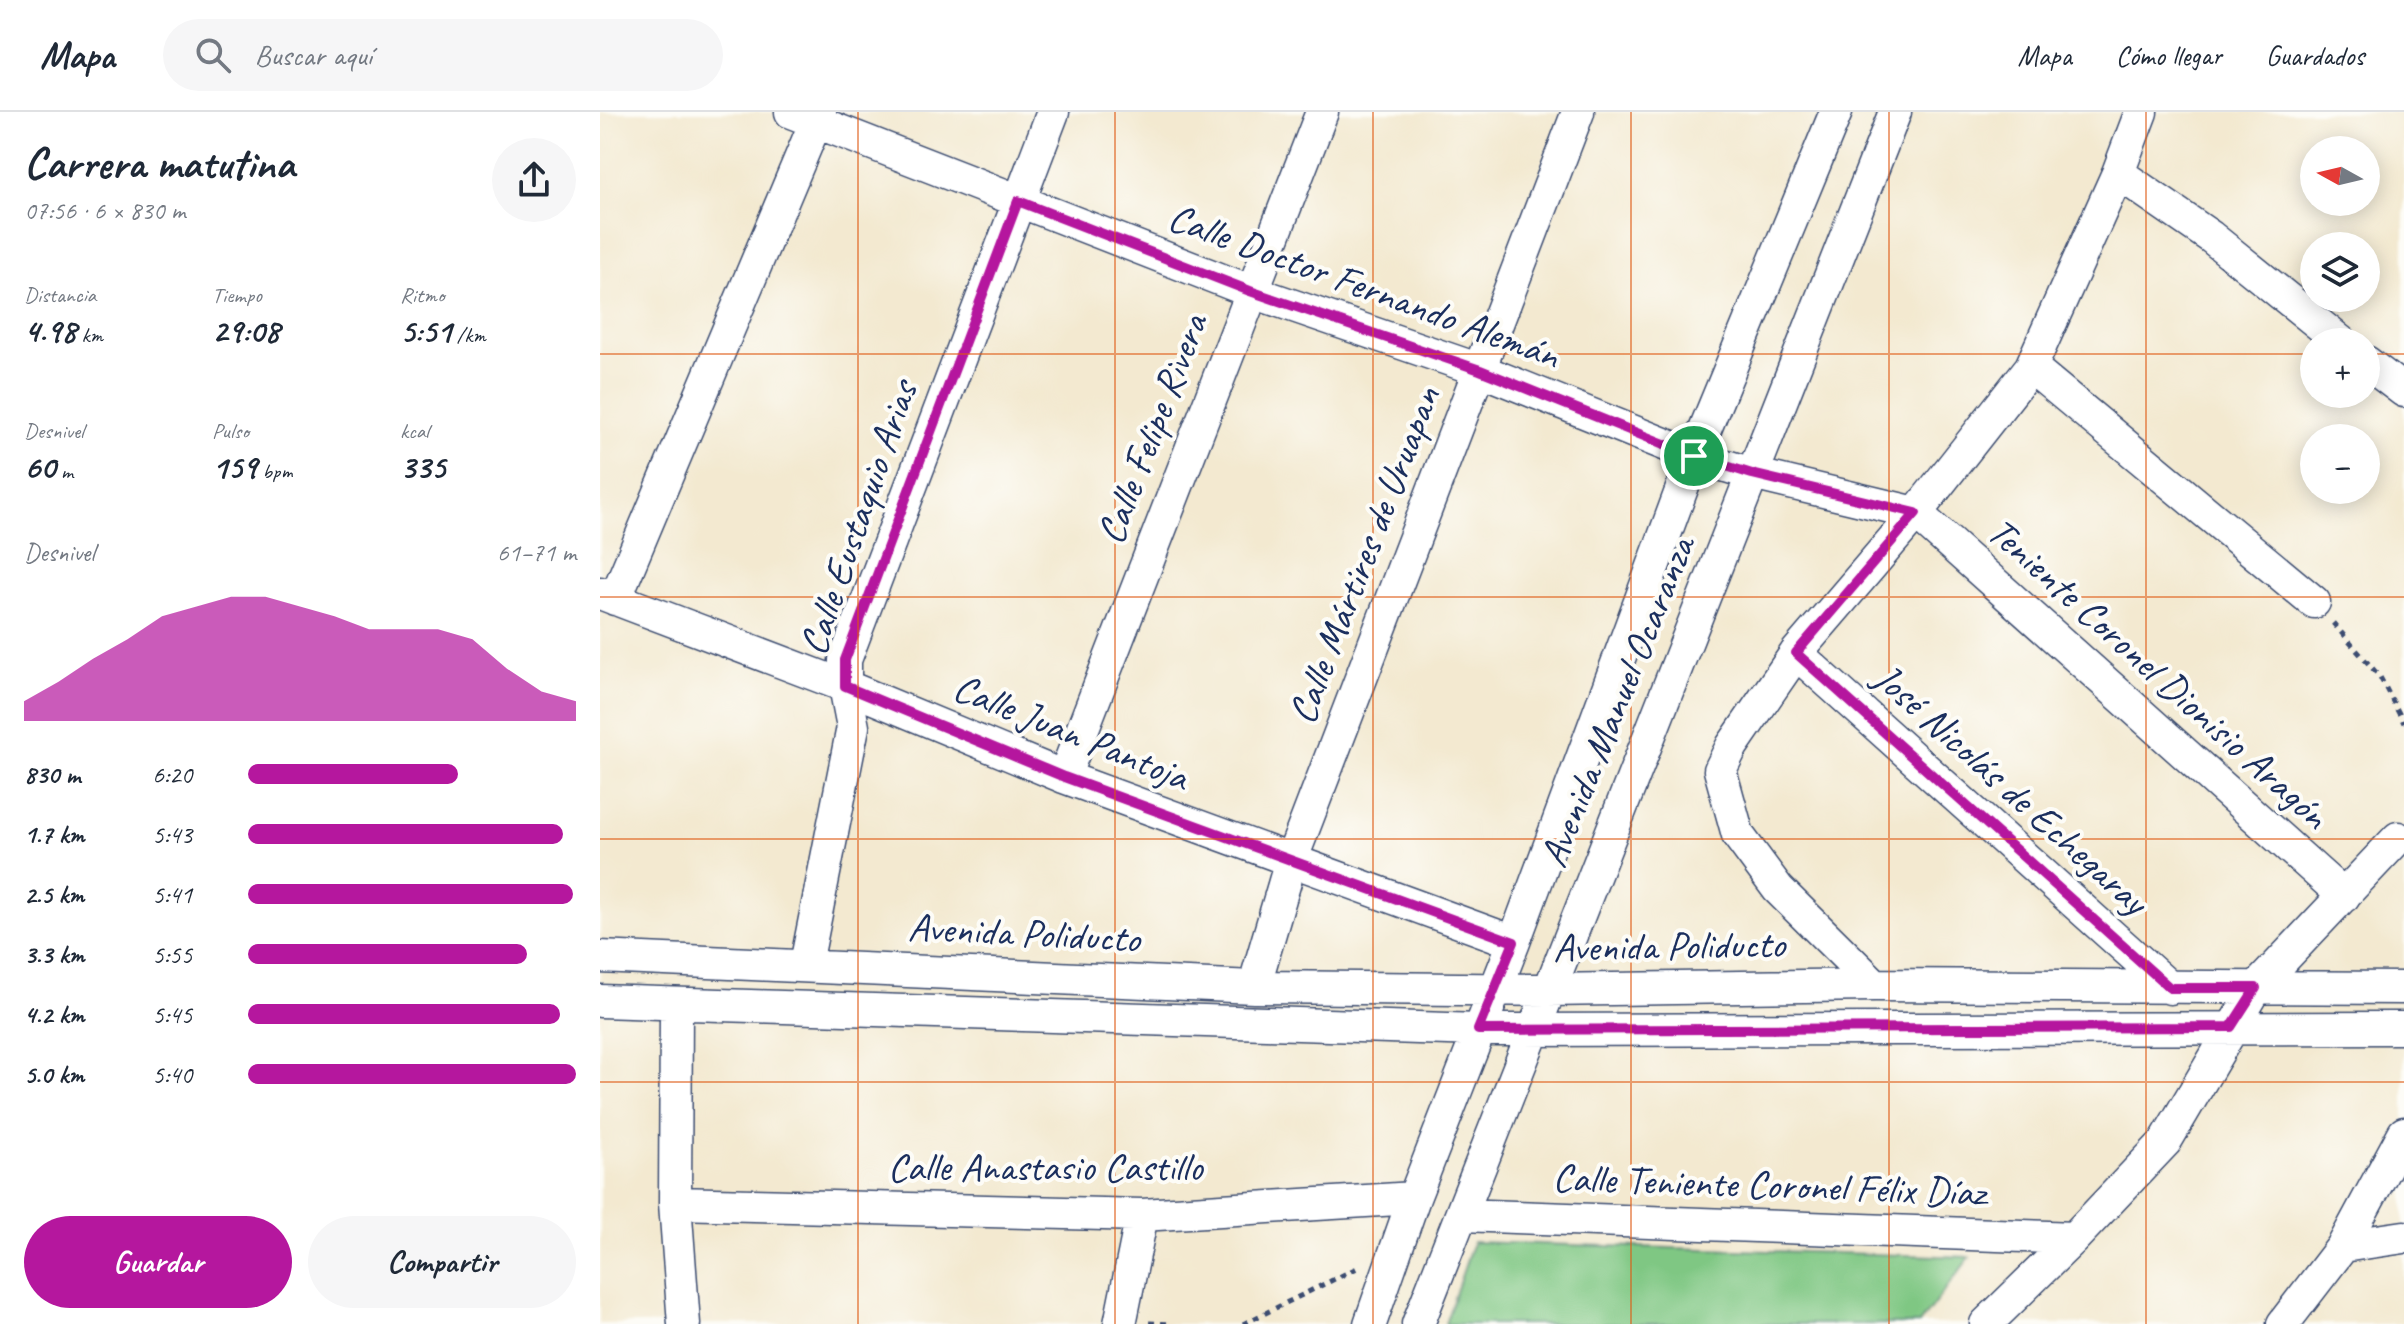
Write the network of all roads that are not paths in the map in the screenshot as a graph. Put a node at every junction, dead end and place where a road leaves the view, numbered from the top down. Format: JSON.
{"nodes":[{"id":1,"x":1053,"y":112,"type":"edge"},
{"id":2,"x":1322,"y":112,"type":"edge"},
{"id":3,"x":1578,"y":112,"type":"edge"},
{"id":4,"x":1836,"y":112,"type":"edge"},
{"id":5,"x":1895,"y":112,"type":"edge"},
{"id":6,"x":2141,"y":112,"type":"edge"},
{"id":7,"x":809,"y":115,"type":"edge"},
{"id":8,"x":2118,"y":173,"type":"junction"},
{"id":9,"x":1018,"y":201,"type":"junction"},
{"id":10,"x":1250,"y":291,"type":"junction"},
{"id":11,"x":2324,"y":328,"type":"edge"},
{"id":12,"x":2031,"y":367,"type":"junction"},
{"id":13,"x":1480,"y":370,"type":"junction"},
{"id":14,"x":2380,"y":373,"type":"edge"},
{"id":15,"x":2404,"y":391,"type":"edge"},
{"id":16,"x":1694,"y":456,"type":"junction"},
{"id":17,"x":1752,"y":474,"type":"junction"},
{"id":18,"x":1916,"y":513,"type":"junction"},
{"id":19,"x":607,"y":596,"type":"edge"},
{"id":20,"x":2314,"y":602,"type":"road end"},
{"id":21,"x":1796,"y":653,"type":"junction"},
{"id":22,"x":845,"y":686,"type":"junction"},
{"id":23,"x":1064,"y":777,"type":"junction"},
{"id":24,"x":2398,"y":838,"type":"dead end"},
{"id":25,"x":1291,"y":861,"type":"junction"},
{"id":26,"x":2344,"y":896,"type":"junction"},
{"id":27,"x":1514,"y":942,"type":"junction"},
{"id":28,"x":600,"y":957,"type":"edge"},
{"id":29,"x":806,"y":964,"type":"junction"},
{"id":30,"x":1875,"y":985,"type":"junction"},
{"id":31,"x":1254,"y":987,"type":"junction"},
{"id":32,"x":2170,"y":988,"type":"junction"},
{"id":33,"x":2256,"y":988,"type":"junction"},
{"id":34,"x":2404,"y":988,"type":"edge"},
{"id":35,"x":1494,"y":990,"type":"junction"},
{"id":36,"x":1548,"y":990,"type":"junction"},
{"id":37,"x":600,"y":1001,"type":"edge"},
{"id":38,"x":676,"y":1004,"type":"junction"},
{"id":39,"x":2231,"y":1027,"type":"junction"},
{"id":40,"x":1535,"y":1028,"type":"junction"},
{"id":41,"x":2404,"y":1028,"type":"edge"},
{"id":42,"x":1478,"y":1030,"type":"junction"},
{"id":43,"x":2404,"y":1133,"type":"edge"},
{"id":44,"x":1414,"y":1198,"type":"junction"},
{"id":45,"x":675,"y":1203,"type":"junction"},
{"id":46,"x":1142,"y":1215,"type":"junction"},
{"id":47,"x":1461,"y":1215,"type":"junction"},
{"id":48,"x":2404,"y":1237,"type":"edge"},
{"id":49,"x":2074,"y":1238,"type":"junction"},
{"id":50,"x":2343,"y":1246,"type":"junction"},
{"id":51,"x":684,"y":1324,"type":"edge"},
{"id":52,"x":1120,"y":1324,"type":"edge"},
{"id":53,"x":1370,"y":1324,"type":"edge"},
{"id":54,"x":1418,"y":1324,"type":"edge"},
{"id":55,"x":1986,"y":1324,"type":"edge"},
{"id":56,"x":2283,"y":1324,"type":"edge"}],
"edges":[{"from":1,"to":9,"type":"street","name":"Calle Eustaquio Arias"},
{"from":2,"to":10,"type":"street","name":"Calle Felipe Rivera"},
{"from":3,"to":13,"type":"street","name":"Calle Mártires de Uruapan"},
{"from":4,"to":16,"type":"street","name":"Avenida Manuel Ocaranza"},
{"from":5,"to":17,"type":"street","name":"Avenida Manuel Ocaranza"},
{"from":6,"to":8,"type":"street"},
{"from":7,"to":9,"type":"street","name":"Calle Doctor Fernando Alemán"},
{"from":7,"to":19,"type":"street"},
{"from":8,"to":11,"type":"street"},
{"from":8,"to":12,"type":"street"},
{"from":9,"to":10,"type":"street","name":"Calle Doctor Fernando Alemán"},
{"from":9,"to":22,"type":"street","name":"Calle Eustaquio Arias"},
{"from":10,"to":13,"type":"street","name":"Calle Doctor Fernando Alemán"},
{"from":10,"to":23,"type":"street","name":"Calle Felipe Rivera"},
{"from":12,"to":18,"type":"street"},
{"from":12,"to":20,"type":"street"},
{"from":13,"to":16,"type":"street","name":"Calle Doctor Fernando Alemán"},
{"from":13,"to":25,"type":"street","name":"Calle Mártires de Uruapan"},
{"from":14,"to":15,"type":"street"},
{"from":16,"to":17,"type":"street","name":"Calle Doctor Fernando Alemán"},
{"from":16,"to":27,"type":"street","name":"Avenida Manuel Ocaranza"},
{"from":17,"to":18,"type":"street","name":"Calle Doctor Fernando Alemán"},
{"from":17,"to":36,"type":"street","name":"Avenida Manuel Ocaranza"},
{"from":18,"to":21,"type":"street"},
{"from":18,"to":26,"type":"street","name":"Teniente Coronel Dionisio Aragón"},
{"from":19,"to":22,"type":"street","name":"Calle Juan Pantoja"},
{"from":21,"to":30,"type":"street"},
{"from":21,"to":32,"type":"street","name":"José Nicolás de Echegaray"},
{"from":22,"to":23,"type":"street","name":"Calle Juan Pantoja"},
{"from":22,"to":29,"type":"street","name":"Calle Eustaquio Arias"},
{"from":23,"to":25,"type":"street","name":"Calle Juan Pantoja"},
{"from":24,"to":26,"type":"street"},
{"from":25,"to":27,"type":"street","name":"Calle Juan Pantoja"},
{"from":25,"to":31,"type":"street","name":"Calle Mártires de Uruapan"},
{"from":26,"to":33,"type":"street"},
{"from":27,"to":35,"type":"street","name":"Avenida Manuel Ocaranza"},
{"from":28,"to":29,"type":"street","name":"Avenida Poliducto"},
{"from":29,"to":31,"type":"street","name":"Avenida Poliducto"},
{"from":30,"to":32,"type":"street","name":"Avenida Poliducto"},
{"from":30,"to":36,"type":"street","name":"Avenida Poliducto"},
{"from":31,"to":35,"type":"street","name":"Avenida Poliducto"},
{"from":32,"to":33,"type":"street","name":"Avenida Poliducto"},
{"from":33,"to":34,"type":"street","name":"Avenida Poliducto"},
{"from":33,"to":39,"type":"street"},
{"from":35,"to":36,"type":"street","name":"Avenida Poliducto"},
{"from":35,"to":42,"type":"street","name":"Avenida Manuel Ocaranza"},
{"from":36,"to":40,"type":"street","name":"Avenida Manuel Ocaranza"},
{"from":37,"to":38,"type":"street","name":"Avenida Poliducto"},
{"from":38,"to":42,"type":"street","name":"Avenida Poliducto"},
{"from":38,"to":45,"type":"street"},
{"from":39,"to":40,"type":"street","name":"Avenida Poliducto"},
{"from":39,"to":41,"type":"street","name":"Avenida Poliducto"},
{"from":39,"to":49,"type":"street"},
{"from":40,"to":42,"type":"street","name":"Avenida Poliducto"},
{"from":40,"to":47,"type":"street","name":"Avenida Manuel Ocaranza"},
{"from":42,"to":44,"type":"street","name":"Avenida Manuel Ocaranza"},
{"from":43,"to":50,"type":"street"},
{"from":44,"to":46,"type":"street","name":"Calle Anastasio Castillo"},
{"from":44,"to":53,"type":"street","name":"Avenida Manuel Ocaranza"},
{"from":45,"to":46,"type":"street","name":"Calle Anastasio Castillo"},
{"from":45,"to":51,"type":"street"},
{"from":46,"to":52,"type":"street"},
{"from":47,"to":49,"type":"street","name":"Calle Teniente Coronel Félix Díaz"},
{"from":47,"to":54,"type":"street","name":"Avenida Manuel Ocaranza"},
{"from":48,"to":50,"type":"street"},
{"from":49,"to":55,"type":"street"},
{"from":50,"to":56,"type":"street"}]}
